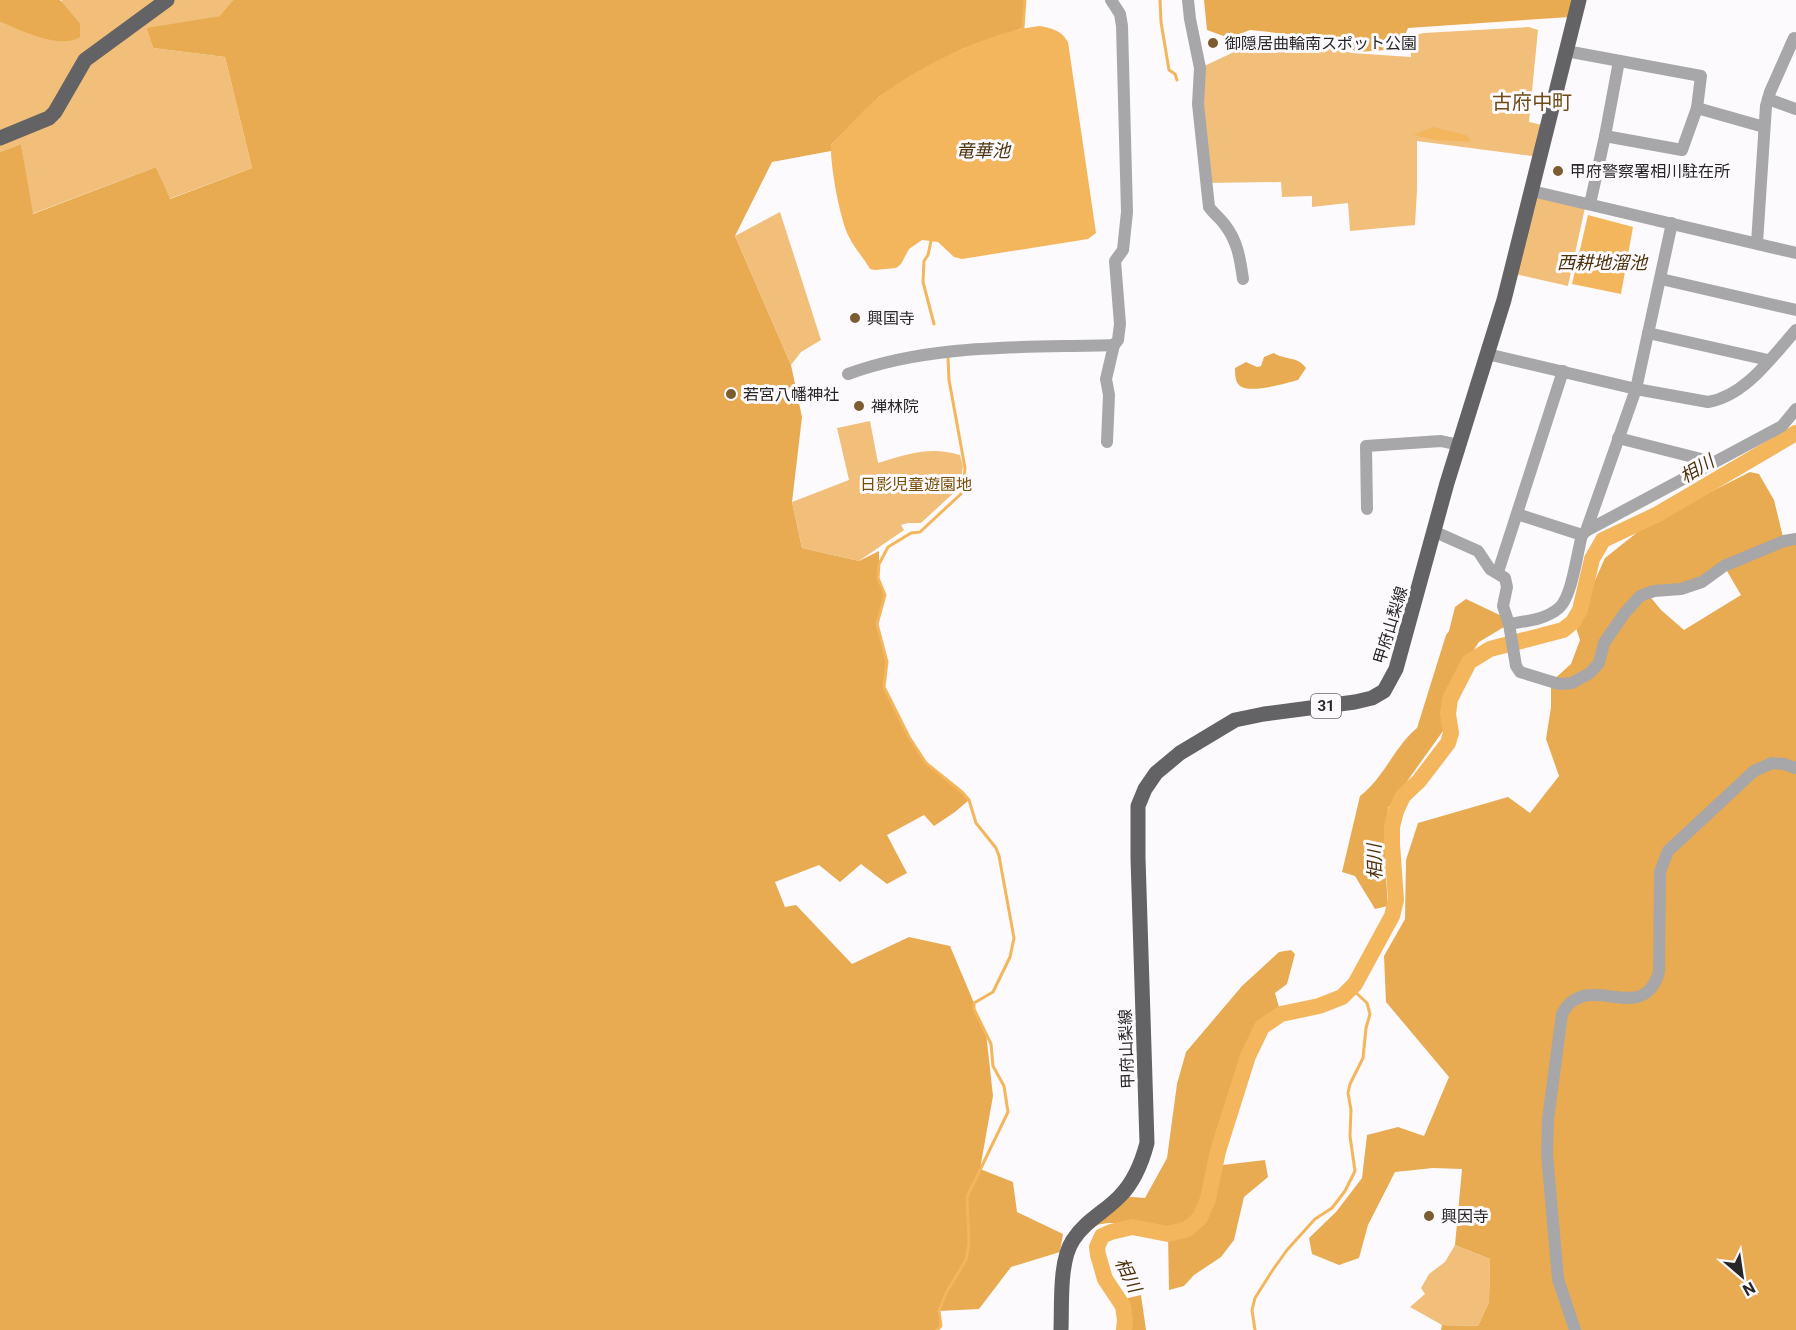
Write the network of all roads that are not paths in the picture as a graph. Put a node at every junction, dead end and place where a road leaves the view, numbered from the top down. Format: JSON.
{"nodes":[{"id":1,"x":167,"y":0,"type":"edge"},
{"id":2,"x":1111,"y":0,"type":"edge"},
{"id":3,"x":1188,"y":0,"type":"edge"},
{"id":4,"x":1579,"y":0,"type":"edge"},
{"id":5,"x":1796,"y":39,"type":"edge"},
{"id":6,"x":1566,"y":51,"type":"junction"},
{"id":7,"x":1619,"y":61,"type":"junction"},
{"id":8,"x":1768,"y":99,"type":"junction"},
{"id":9,"x":1696,"y":108,"type":"junction"},
{"id":10,"x":1796,"y":109,"type":"edge"},
{"id":11,"x":1764,"y":127,"type":"junction"},
{"id":12,"x":1605,"y":136,"type":"junction"},
{"id":13,"x":0,"y":138,"type":"edge"},
{"id":14,"x":1532,"y":191,"type":"junction"},
{"id":15,"x":1590,"y":204,"type":"junction"},
{"id":16,"x":1672,"y":223,"type":"junction"},
{"id":17,"x":1757,"y":243,"type":"junction"},
{"id":18,"x":1796,"y":253,"type":"edge"},
{"id":19,"x":1243,"y":279,"type":"dead end"},
{"id":20,"x":1661,"y":279,"type":"junction"},
{"id":21,"x":1796,"y":310,"type":"edge"},
{"id":22,"x":1648,"y":333,"type":"junction"},
{"id":23,"x":1793,"y":339,"type":"edge"},
{"id":24,"x":1114,"y":345,"type":"junction"},
{"id":25,"x":1487,"y":354,"type":"junction"},
{"id":26,"x":1768,"y":360,"type":"junction"},
{"id":27,"x":1563,"y":371,"type":"junction"},
{"id":28,"x":848,"y":374,"type":"dead end"},
{"id":29,"x":1636,"y":389,"type":"junction"},
{"id":30,"x":1796,"y":409,"type":"edge"},
{"id":31,"x":1618,"y":438,"type":"junction"},
{"id":32,"x":1107,"y":442,"type":"dead end"},
{"id":33,"x":1459,"y":445,"type":"junction"},
{"id":34,"x":1713,"y":462,"type":"junction"},
{"id":35,"x":1367,"y":509,"type":"dead end"},
{"id":36,"x":1517,"y":514,"type":"junction"},
{"id":37,"x":1433,"y":531,"type":"junction"},
{"id":38,"x":1584,"y":533,"type":"junction"},
{"id":39,"x":1796,"y":538,"type":"edge"},
{"id":40,"x":1498,"y":572,"type":"junction"},
{"id":41,"x":1509,"y":624,"type":"junction"},
{"id":42,"x":1796,"y":768,"type":"edge"},
{"id":43,"x":1061,"y":1330,"type":"edge"},
{"id":44,"x":1575,"y":1330,"type":"edge"}],
"edges":[{"from":1,"to":13,"type":"main road"},
{"from":2,"to":24,"type":"street"},
{"from":3,"to":19,"type":"street"},
{"from":4,"to":6,"type":"main road","name":"甲府山梨線","number":"31"},
{"from":5,"to":8,"type":"street"},
{"from":6,"to":7,"type":"street"},
{"from":6,"to":14,"type":"main road","name":"甲府山梨線","number":"31"},
{"from":7,"to":9,"type":"street"},
{"from":7,"to":12,"type":"street"},
{"from":8,"to":10,"type":"street"},
{"from":8,"to":11,"type":"street"},
{"from":9,"to":11,"type":"street"},
{"from":9,"to":12,"type":"street"},
{"from":11,"to":17,"type":"street"},
{"from":12,"to":15,"type":"street"},
{"from":14,"to":15,"type":"street"},
{"from":14,"to":25,"type":"main road","name":"甲府山梨線","number":"31"},
{"from":15,"to":16,"type":"street"},
{"from":16,"to":17,"type":"street"},
{"from":16,"to":20,"type":"street"},
{"from":17,"to":18,"type":"street"},
{"from":20,"to":21,"type":"street"},
{"from":20,"to":22,"type":"street"},
{"from":22,"to":26,"type":"street"},
{"from":22,"to":29,"type":"street"},
{"from":23,"to":26,"type":"street"},
{"from":24,"to":28,"type":"street"},
{"from":24,"to":32,"type":"street"},
{"from":25,"to":27,"type":"street"},
{"from":25,"to":33,"type":"main road","name":"甲府山梨線","number":"31"},
{"from":26,"to":29,"type":"street"},
{"from":27,"to":29,"type":"street"},
{"from":27,"to":36,"type":"street"},
{"from":29,"to":31,"type":"street"},
{"from":30,"to":34,"type":"street"},
{"from":31,"to":34,"type":"street"},
{"from":31,"to":38,"type":"street"},
{"from":33,"to":35,"type":"street"},
{"from":33,"to":37,"type":"main road","name":"甲府山梨線","number":"31"},
{"from":34,"to":38,"type":"street"},
{"from":36,"to":38,"type":"street"},
{"from":36,"to":40,"type":"street"},
{"from":37,"to":40,"type":"street"},
{"from":37,"to":43,"type":"main road","name":"甲府山梨線","number":"31"},
{"from":38,"to":41,"type":"street"},
{"from":39,"to":41,"type":"street"},
{"from":40,"to":41,"type":"street"},
{"from":42,"to":44,"type":"street"}]}
